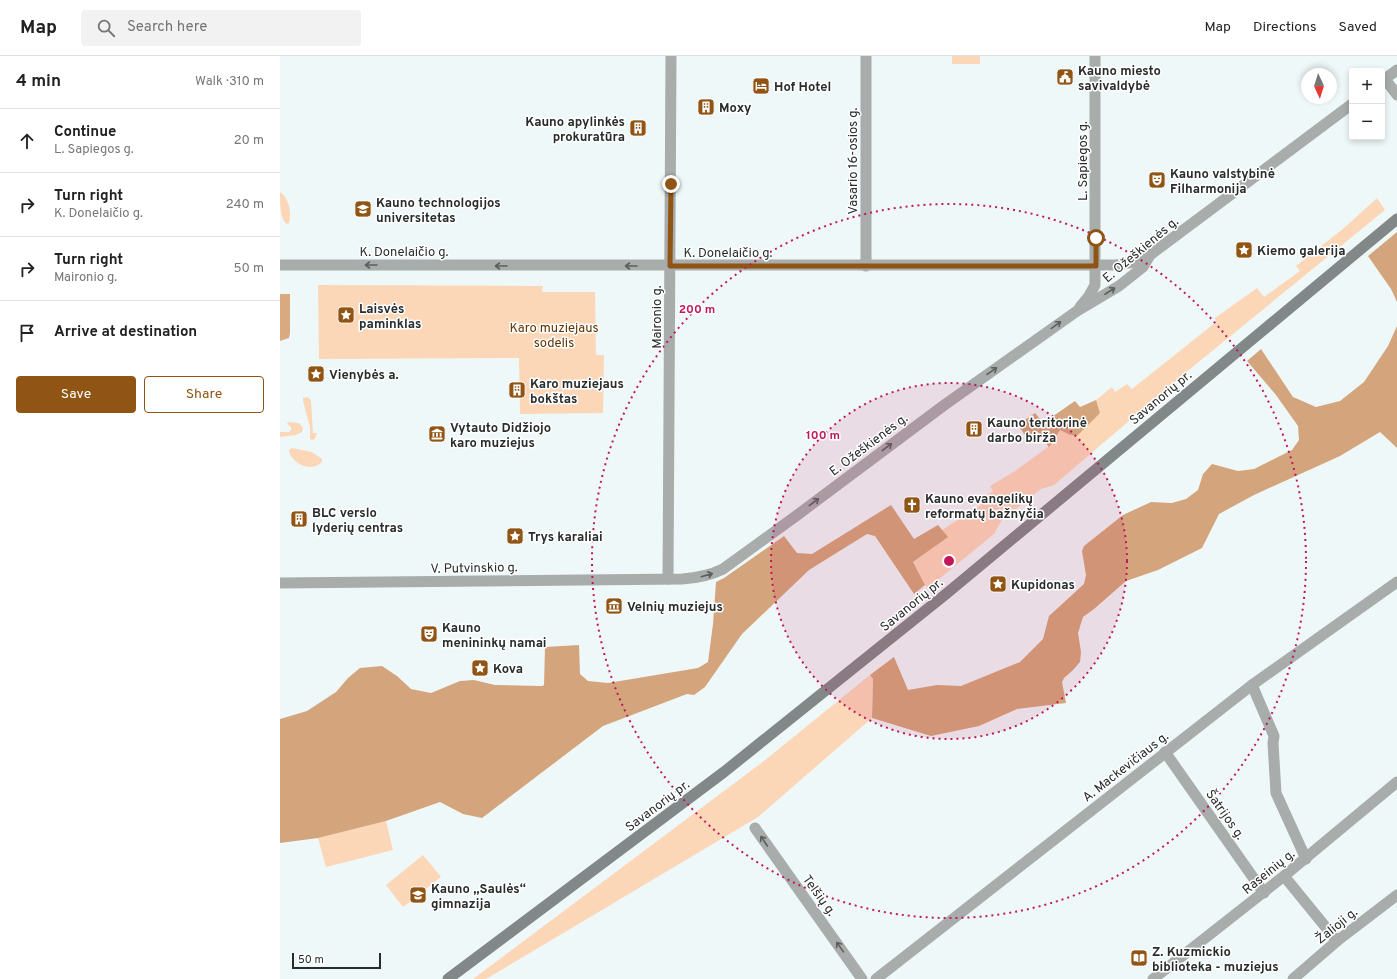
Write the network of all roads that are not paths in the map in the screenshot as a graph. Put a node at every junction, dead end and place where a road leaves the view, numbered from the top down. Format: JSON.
{"nodes":[{"id":1,"x":671,"y":56,"type":"edge"},
{"id":2,"x":866,"y":56,"type":"edge"},
{"id":3,"x":1096,"y":56,"type":"edge"},
{"id":4,"x":1397,"y":70,"type":"edge"},
{"id":5,"x":1385,"y":79,"type":"edge"},
{"id":6,"x":1385,"y":82,"type":"edge"},
{"id":7,"x":1397,"y":95,"type":"edge"},
{"id":8,"x":1349,"y":106,"type":"edge"},
{"id":9,"x":1397,"y":219,"type":"edge"},
{"id":10,"x":1150,"y":255,"type":"junction"},
{"id":11,"x":280,"y":265,"type":"edge"},
{"id":12,"x":670,"y":266,"type":"junction"},
{"id":13,"x":866,"y":266,"type":"junction"},
{"id":14,"x":1096,"y":266,"type":"junction"},
{"id":15,"x":1076,"y":311,"type":"junction"},
{"id":16,"x":668,"y":579,"type":"junction"},
{"id":17,"x":1397,"y":582,"type":"edge"},
{"id":18,"x":280,"y":583,"type":"edge"},
{"id":19,"x":1252,"y":685,"type":"junction"},
{"id":20,"x":1166,"y":752,"type":"junction"},
{"id":21,"x":1397,"y":782,"type":"edge"},
{"id":22,"x":755,"y":828,"type":"dead end"},
{"id":23,"x":1306,"y":859,"type":"junction"},
{"id":24,"x":1284,"y":876,"type":"junction"},
{"id":25,"x":1264,"y":893,"type":"junction"},
{"id":26,"x":1397,"y":896,"type":"edge"},
{"id":27,"x":1337,"y":942,"type":"junction"},
{"id":28,"x":448,"y":979,"type":"edge"},
{"id":29,"x":862,"y":979,"type":"edge"},
{"id":30,"x":876,"y":979,"type":"edge"},
{"id":31,"x":1153,"y":979,"type":"edge"},
{"id":32,"x":1293,"y":979,"type":"edge"}],
"edges":[{"from":1,"to":12,"type":"street","name":"Maironio g."},
{"from":2,"to":13,"type":"street","name":"Vasario 16-osios g."},
{"from":3,"to":14,"type":"street","name":"L. Sapiegos g."},
{"from":4,"to":5,"type":"street"},
{"from":6,"to":7,"type":"street"},
{"from":8,"to":10,"type":"street","name":"E. Ožeškienės g."},
{"from":9,"to":28,"type":"main road","name":"Savanorių pr."},
{"from":10,"to":14,"type":"street","name":"K. Donelaičio g."},
{"from":15,"to":10,"type":"street","name":"E. Ožeškienės g.","one_way":true},
{"from":12,"to":11,"type":"street","name":"K. Donelaičio g.","one_way":true},
{"from":12,"to":13,"type":"street","name":"K. Donelaičio g."},
{"from":12,"to":16,"type":"street","name":"Maironio g."},
{"from":13,"to":14,"type":"street","name":"K. Donelaičio g."},
{"from":14,"to":15,"type":"street","name":"E. Ožeškienės g."},
{"from":16,"to":15,"type":"street","name":"E. Ožeškienės g.","one_way":true},
{"from":16,"to":18,"type":"street","name":"V. Putvinskio g."},
{"from":17,"to":19,"type":"street","name":"A. Mackevičiaus g."},
{"from":19,"to":20,"type":"street","name":"A. Mackevičiaus g."},
{"from":19,"to":23,"type":"street"},
{"from":20,"to":25,"type":"street","name":"Šatrijos g."},
{"from":20,"to":30,"type":"street","name":"A. Mackevičiaus g."},
{"from":21,"to":23,"type":"street","name":"Raseinių g."},
{"from":29,"to":22,"type":"street","name":"Telšių g.","one_way":true},
{"from":23,"to":24,"type":"street","name":"Raseinių g."},
{"from":24,"to":25,"type":"street","name":"Raseinių g."},
{"from":24,"to":27,"type":"street"},
{"from":25,"to":31,"type":"street","name":"Raseinių g."},
{"from":26,"to":27,"type":"street","name":"Žalioji g."},
{"from":27,"to":32,"type":"street","name":"Žalioji g."}]}
